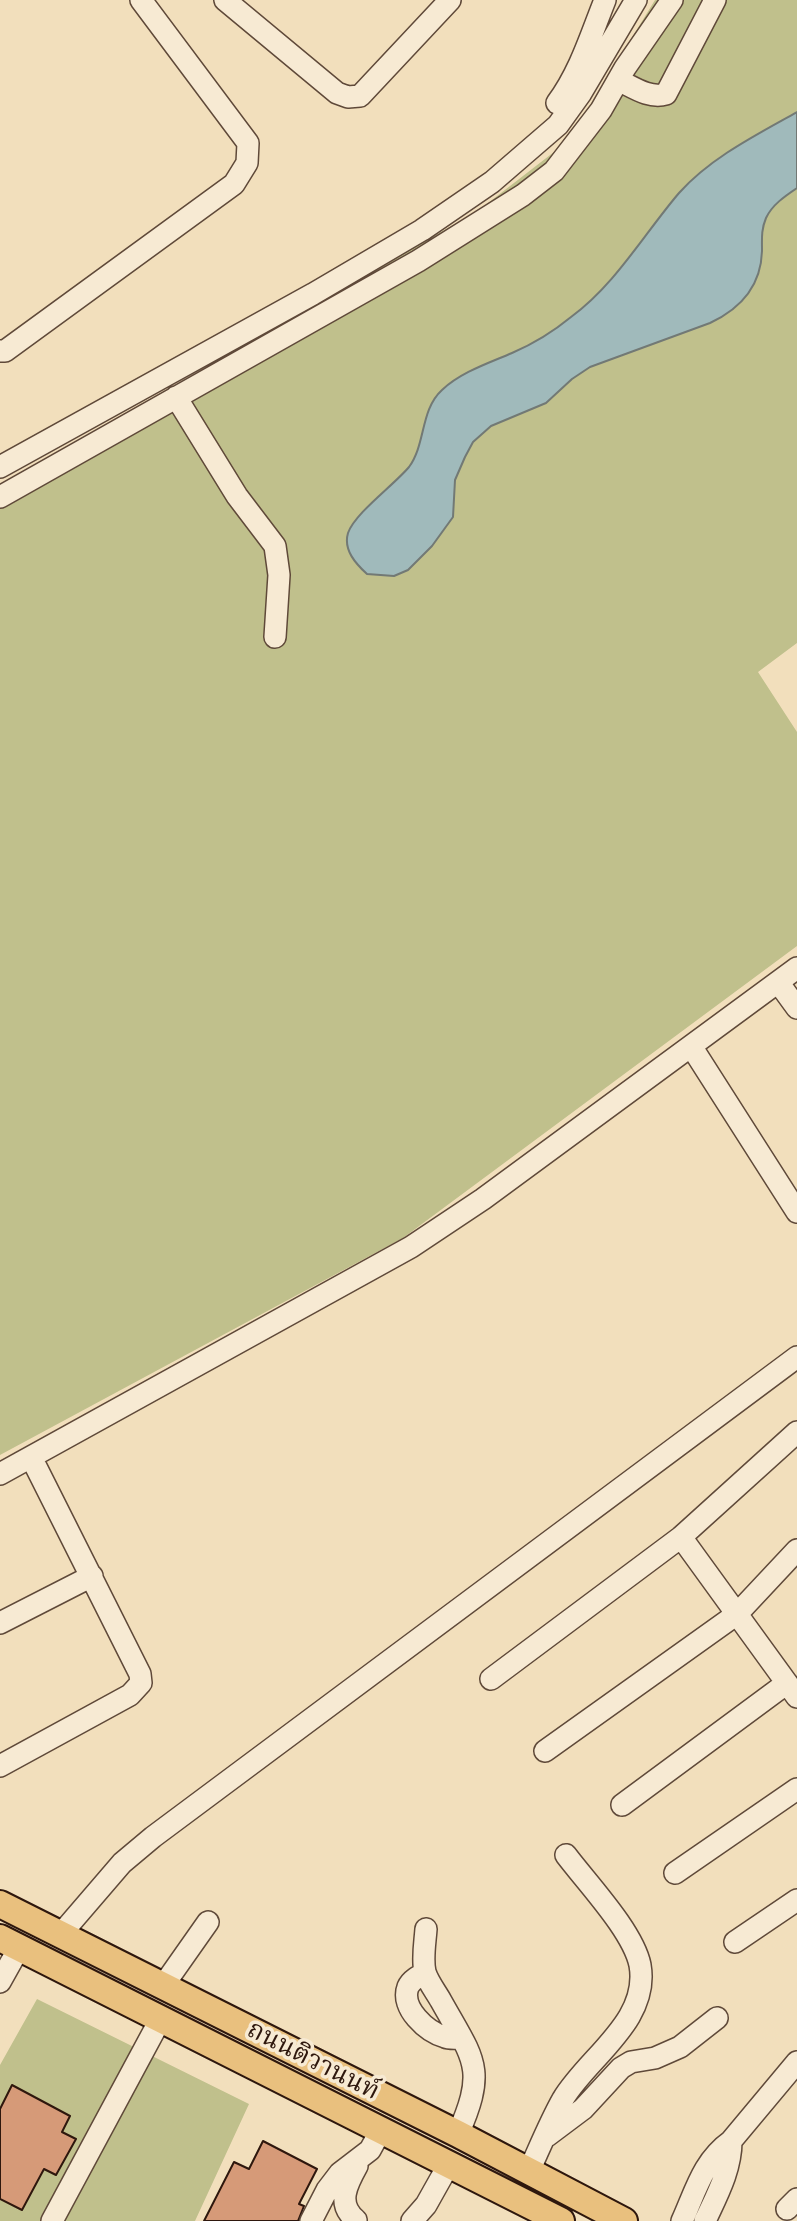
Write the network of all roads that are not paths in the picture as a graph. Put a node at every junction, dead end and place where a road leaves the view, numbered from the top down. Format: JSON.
{"nodes":[{"id":1,"x":141,"y":0,"type":"edge"},
{"id":2,"x":225,"y":0,"type":"edge"},
{"id":3,"x":450,"y":0,"type":"edge"},
{"id":4,"x":605,"y":0,"type":"edge"},
{"id":5,"x":636,"y":0,"type":"edge"},
{"id":6,"x":671,"y":0,"type":"edge"},
{"id":7,"x":716,"y":0,"type":"edge"},
{"id":8,"x":618,"y":79,"type":"junction"},
{"id":9,"x":525,"y":155,"type":"junction"},
{"id":10,"x":0,"y":351,"type":"edge"},
{"id":11,"x":176,"y":397,"type":"junction"},
{"id":12,"x":0,"y":467,"type":"edge"},
{"id":13,"x":0,"y":497,"type":"edge"},
{"id":14,"x":275,"y":637,"type":"dead end"},
{"id":15,"x":797,"y":968,"type":"edge"},
{"id":16,"x":778,"y":982,"type":"junction"},
{"id":17,"x":797,"y":1008,"type":"edge"},
{"id":18,"x":691,"y":1046,"type":"junction"},
{"id":19,"x":797,"y":1212,"type":"edge"},
{"id":20,"x":797,"y":1357,"type":"edge"},
{"id":21,"x":797,"y":1432,"type":"edge"},
{"id":22,"x":31,"y":1457,"type":"junction"},
{"id":23,"x":0,"y":1474,"type":"edge"},
{"id":24,"x":681,"y":1537,"type":"junction"},
{"id":25,"x":797,"y":1550,"type":"edge"},
{"id":26,"x":92,"y":1576,"type":"junction"},
{"id":27,"x":737,"y":1614,"type":"junction"},
{"id":28,"x":0,"y":1623,"type":"edge"},
{"id":29,"x":492,"y":1679,"type":"dead end"},
{"id":30,"x":792,"y":1690,"type":"edge"},
{"id":31,"x":545,"y":1751,"type":"dead end"},
{"id":32,"x":0,"y":1766,"type":"edge"},
{"id":33,"x":797,"y":1789,"type":"edge"},
{"id":34,"x":622,"y":1804,"type":"dead end"},
{"id":35,"x":566,"y":1855,"type":"dead end"},
{"id":36,"x":676,"y":1873,"type":"dead end"},
{"id":37,"x":797,"y":1900,"type":"edge"},
{"id":38,"x":0,"y":1904,"type":"edge"},
{"id":39,"x":33,"y":1921,"type":"junction"},
{"id":40,"x":208,"y":1922,"type":"dead end"},
{"id":41,"x":426,"y":1929,"type":"dead end"},
{"id":42,"x":61,"y":1934,"type":"junction"},
{"id":43,"x":735,"y":1942,"type":"dead end"},
{"id":44,"x":10,"y":1943,"type":"edge"},
{"id":45,"x":46,"y":1962,"type":"junction"},
{"id":46,"x":425,"y":1973,"type":"junction"},
{"id":47,"x":0,"y":1982,"type":"edge"},
{"id":48,"x":163,"y":1986,"type":"junction"},
{"id":49,"x":717,"y":2018,"type":"dead end"},
{"id":50,"x":160,"y":2020,"type":"junction"},
{"id":51,"x":461,"y":2038,"type":"junction"},
{"id":52,"x":609,"y":2046,"type":"junction"},
{"id":53,"x":631,"y":2062,"type":"junction"},
{"id":54,"x":797,"y":2062,"type":"edge"},
{"id":55,"x":458,"y":2134,"type":"junction"},
{"id":56,"x":544,"y":2138,"type":"junction"},
{"id":57,"x":375,"y":2140,"type":"junction"},
{"id":58,"x":731,"y":2141,"type":"junction"},
{"id":59,"x":449,"y":2164,"type":"junction"},
{"id":60,"x":529,"y":2171,"type":"junction"},
{"id":61,"x":426,"y":2213,"type":"edge"},
{"id":62,"x":356,"y":2220,"type":"edge"},
{"id":63,"x":52,"y":2221,"type":"edge"},
{"id":64,"x":311,"y":2221,"type":"edge"},
{"id":65,"x":412,"y":2221,"type":"edge"},
{"id":66,"x":561,"y":2221,"type":"edge"},
{"id":67,"x":624,"y":2221,"type":"edge"},
{"id":68,"x":682,"y":2221,"type":"edge"},
{"id":69,"x":705,"y":2221,"type":"edge"}],
"edges":[{"from":1,"to":10,"type":"street"},
{"from":2,"to":3,"type":"street"},
{"from":4,"to":9,"type":"street"},
{"from":5,"to":9,"type":"street"},
{"from":6,"to":8,"type":"street"},
{"from":7,"to":8,"type":"street"},
{"from":8,"to":11,"type":"street"},
{"from":9,"to":12,"type":"street"},
{"from":11,"to":13,"type":"street"},
{"from":11,"to":14,"type":"street"},
{"from":15,"to":16,"type":"street"},
{"from":16,"to":17,"type":"street"},
{"from":16,"to":18,"type":"street"},
{"from":18,"to":19,"type":"street"},
{"from":18,"to":22,"type":"street"},
{"from":20,"to":42,"type":"street"},
{"from":21,"to":24,"type":"street"},
{"from":22,"to":23,"type":"street"},
{"from":22,"to":26,"type":"street"},
{"from":24,"to":27,"type":"street"},
{"from":24,"to":29,"type":"street"},
{"from":25,"to":27,"type":"street"},
{"from":26,"to":28,"type":"street"},
{"from":26,"to":32,"type":"street"},
{"from":27,"to":30,"type":"street"},
{"from":27,"to":31,"type":"street"},
{"from":30,"to":34,"type":"street"},
{"from":33,"to":36,"type":"street"},
{"from":35,"to":52,"type":"street"},
{"from":37,"to":43,"type":"street"},
{"from":38,"to":39,"type":"main road","name":"ถนนติวานนท์"},
{"from":39,"to":42,"type":"main road","name":"ถนนติวานนท์"},
{"from":39,"to":44,"type":"main road"},
{"from":40,"to":48,"type":"street"},
{"from":41,"to":46,"type":"street"},
{"from":42,"to":45,"type":"main road"},
{"from":42,"to":48,"type":"main road","name":"ถนนติวานนท์"},
{"from":44,"to":45,"type":"main road","name":"ถนนติวานนท์"},
{"from":44,"to":47,"type":"street"},
{"from":45,"to":50,"type":"main road","name":"ถนนติวานนท์"},
{"from":46,"to":51,"type":"street"},
{"from":46,"to":51,"type":"street"},
{"from":48,"to":55,"type":"main road","name":"ถนนติวานนท์"},
{"from":49,"to":53,"type":"street"},
{"from":50,"to":57,"type":"main road","name":"ถนนติวานนท์"},
{"from":50,"to":63,"type":"street"},
{"from":51,"to":55,"type":"street"},
{"from":52,"to":53,"type":"street"},
{"from":52,"to":56,"type":"street"},
{"from":53,"to":56,"type":"street"},
{"from":54,"to":58,"type":"street"},
{"from":55,"to":60,"type":"main road","name":"ถนนติวานนท์"},
{"from":56,"to":60,"type":"street"},
{"from":57,"to":59,"type":"main road","name":"ถนนติวานนท์"},
{"from":57,"to":62,"type":"street"},
{"from":57,"to":64,"type":"street"},
{"from":58,"to":68,"type":"street"},
{"from":58,"to":69,"type":"street"},
{"from":59,"to":61,"type":"street"},
{"from":59,"to":66,"type":"main road","name":"ถนนติวานนท์"},
{"from":60,"to":67,"type":"main road","name":"ถนนติวานนท์"},
{"from":61,"to":65,"type":"street"}]}
